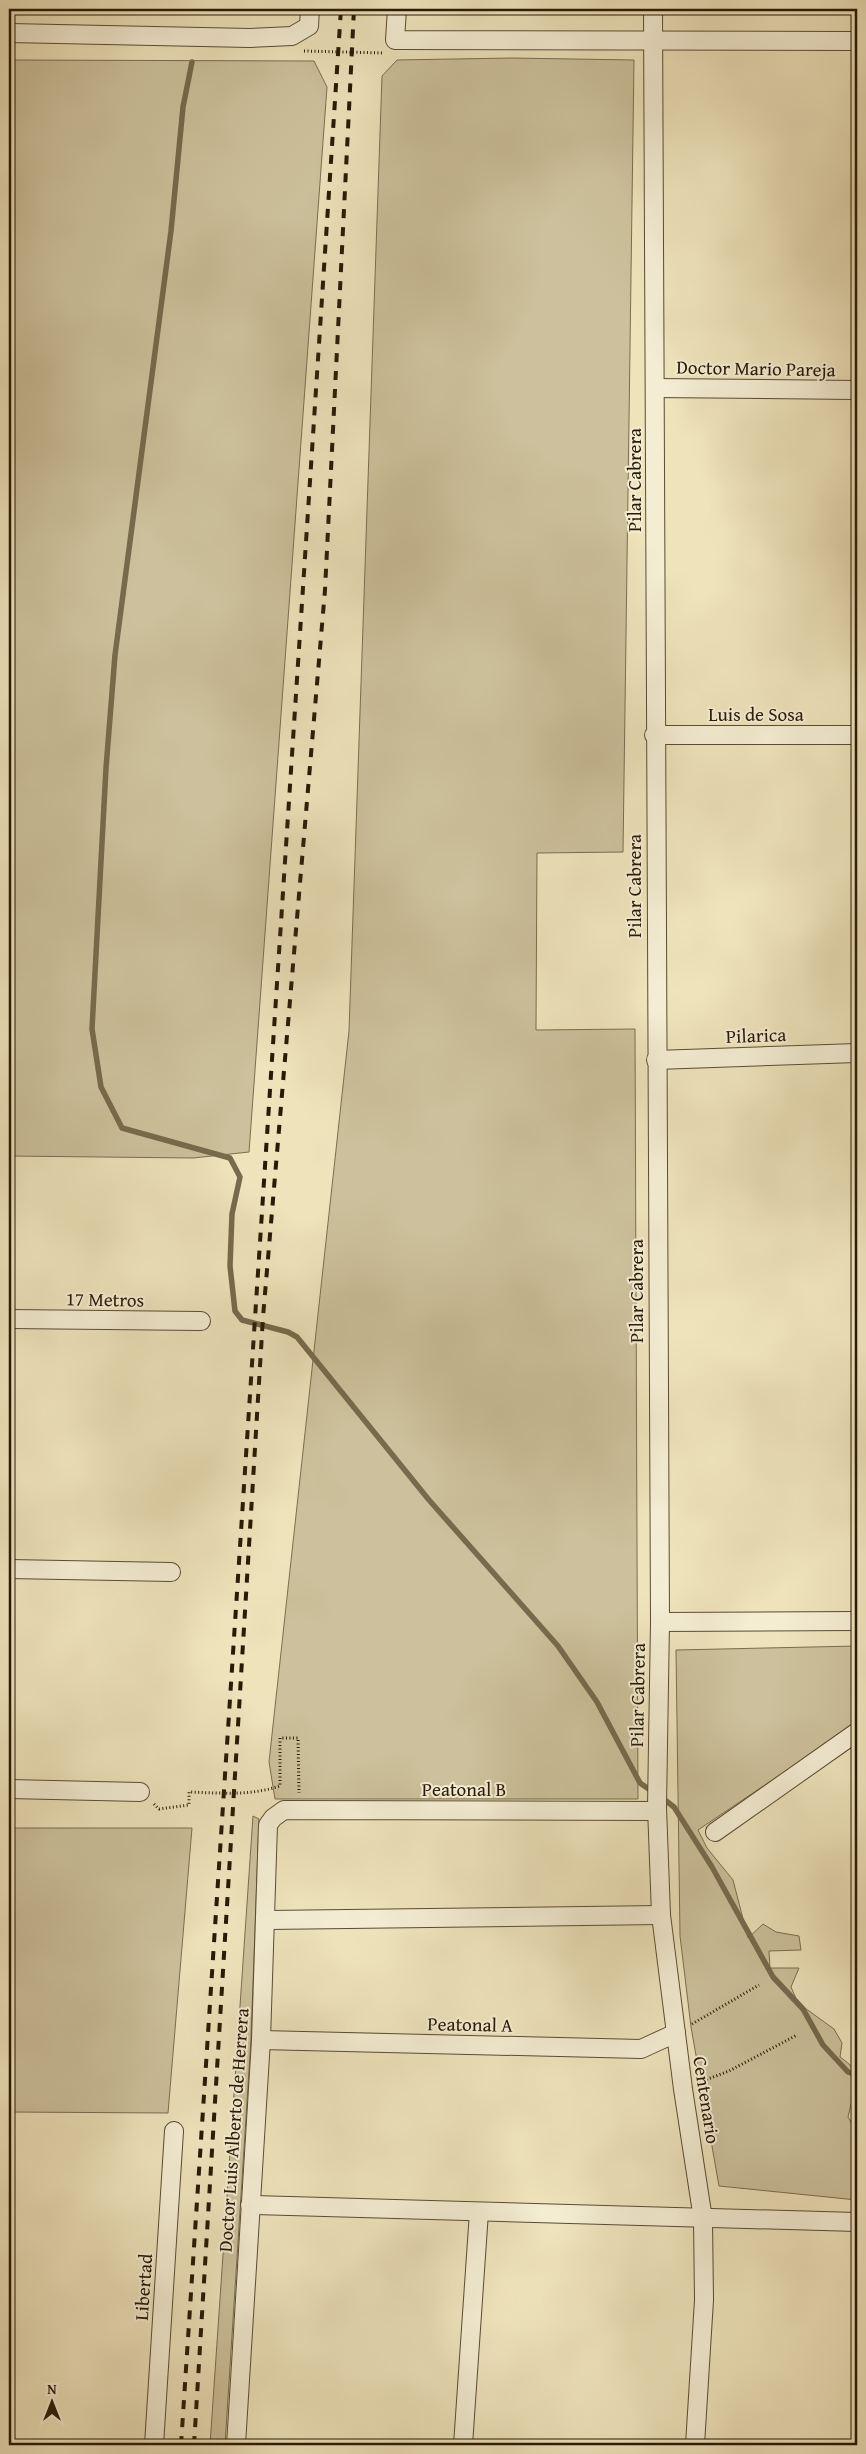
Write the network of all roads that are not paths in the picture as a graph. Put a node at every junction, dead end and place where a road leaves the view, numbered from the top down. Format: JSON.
{"nodes":[{"id":1,"x":397,"y":9,"type":"edge"},
{"id":2,"x":652,"y":9,"type":"edge"},
{"id":3,"x":309,"y":17,"type":"edge"},
{"id":4,"x":9,"y":33,"type":"edge"},
{"id":5,"x":652,"y":39,"type":"junction"},
{"id":6,"x":857,"y":40,"type":"edge"},
{"id":7,"x":655,"y":388,"type":"junction"},
{"id":8,"x":857,"y":390,"type":"edge"},
{"id":9,"x":654,"y":735,"type":"junction"},
{"id":10,"x":857,"y":735,"type":"edge"},
{"id":11,"x":857,"y":1053,"type":"edge"},
{"id":12,"x":656,"y":1060,"type":"junction"},
{"id":13,"x":9,"y":1319,"type":"edge"},
{"id":14,"x":201,"y":1321,"type":"dead end"},
{"id":15,"x":9,"y":1569,"type":"edge"},
{"id":16,"x":171,"y":1572,"type":"dead end"},
{"id":17,"x":857,"y":1621,"type":"edge"},
{"id":18,"x":660,"y":1622,"type":"junction"},
{"id":19,"x":857,"y":1732,"type":"edge"},
{"id":20,"x":658,"y":1762,"type":"joint"},
{"id":21,"x":9,"y":1789,"type":"edge"},
{"id":22,"x":140,"y":1792,"type":"road end"},
{"id":23,"x":657,"y":1809,"type":"junction"},
{"id":24,"x":273,"y":1818,"type":"joint"},
{"id":25,"x":715,"y":1832,"type":"dead end"},
{"id":26,"x":661,"y":1914,"type":"junction"},
{"id":27,"x":267,"y":1920,"type":"junction"},
{"id":28,"x":676,"y":2033,"type":"junction"},
{"id":29,"x":260,"y":2040,"type":"junction"},
{"id":30,"x":174,"y":2131,"type":"dead end"},
{"id":31,"x":250,"y":2206,"type":"junction"},
{"id":32,"x":479,"y":2212,"type":"junction"},
{"id":33,"x":704,"y":2219,"type":"junction"},
{"id":34,"x":857,"y":2222,"type":"edge"},
{"id":35,"x":154,"y":2445,"type":"edge"},
{"id":36,"x":236,"y":2445,"type":"edge"},
{"id":37,"x":464,"y":2445,"type":"edge"},
{"id":38,"x":695,"y":2445,"type":"edge"}],
"edges":[{"from":1,"to":5,"type":"street"},
{"from":2,"to":5,"type":"street","name":"Pilar Cabrera"},
{"from":3,"to":4,"type":"street"},
{"from":5,"to":6,"type":"street"},
{"from":5,"to":7,"type":"street","name":"Pilar Cabrera"},
{"from":7,"to":8,"type":"street","name":"Doctor Mario Pareja"},
{"from":7,"to":9,"type":"street","name":"Pilar Cabrera"},
{"from":9,"to":10,"type":"street","name":"Luis de Sosa"},
{"from":9,"to":12,"type":"street","name":"Pilar Cabrera"},
{"from":11,"to":12,"type":"street","name":"Pilarica"},
{"from":12,"to":18,"type":"street","name":"Pilar Cabrera"},
{"from":13,"to":14,"type":"street","name":"17 Metros"},
{"from":15,"to":16,"type":"street"},
{"from":17,"to":18,"type":"street"},
{"from":18,"to":20,"type":"street","name":"Pilar Cabrera"},
{"from":19,"to":25,"type":"street"},
{"from":20,"to":23,"type":"street","name":"Centenario"},
{"from":21,"to":22,"type":"street"},
{"from":23,"to":24,"type":"street","name":"Peatonal B"},
{"from":23,"to":26,"type":"street","name":"Centenario"},
{"from":24,"to":27,"type":"street","name":"Doctor Luis Alberto de Herrera"},
{"from":26,"to":27,"type":"street"},
{"from":26,"to":28,"type":"street","name":"Centenario"},
{"from":27,"to":29,"type":"street","name":"Doctor Luis Alberto de Herrera"},
{"from":28,"to":29,"type":"street","name":"Peatonal A"},
{"from":28,"to":33,"type":"street","name":"Centenario"},
{"from":29,"to":31,"type":"street","name":"Doctor Luis Alberto de Herrera"},
{"from":30,"to":35,"type":"street","name":"Libertad"},
{"from":31,"to":32,"type":"street"},
{"from":31,"to":36,"type":"street","name":"Doctor Luis Alberto de Herrera"},
{"from":32,"to":33,"type":"street"},
{"from":32,"to":37,"type":"street"},
{"from":33,"to":34,"type":"street"},
{"from":33,"to":38,"type":"street","name":"Centenario"}]}
